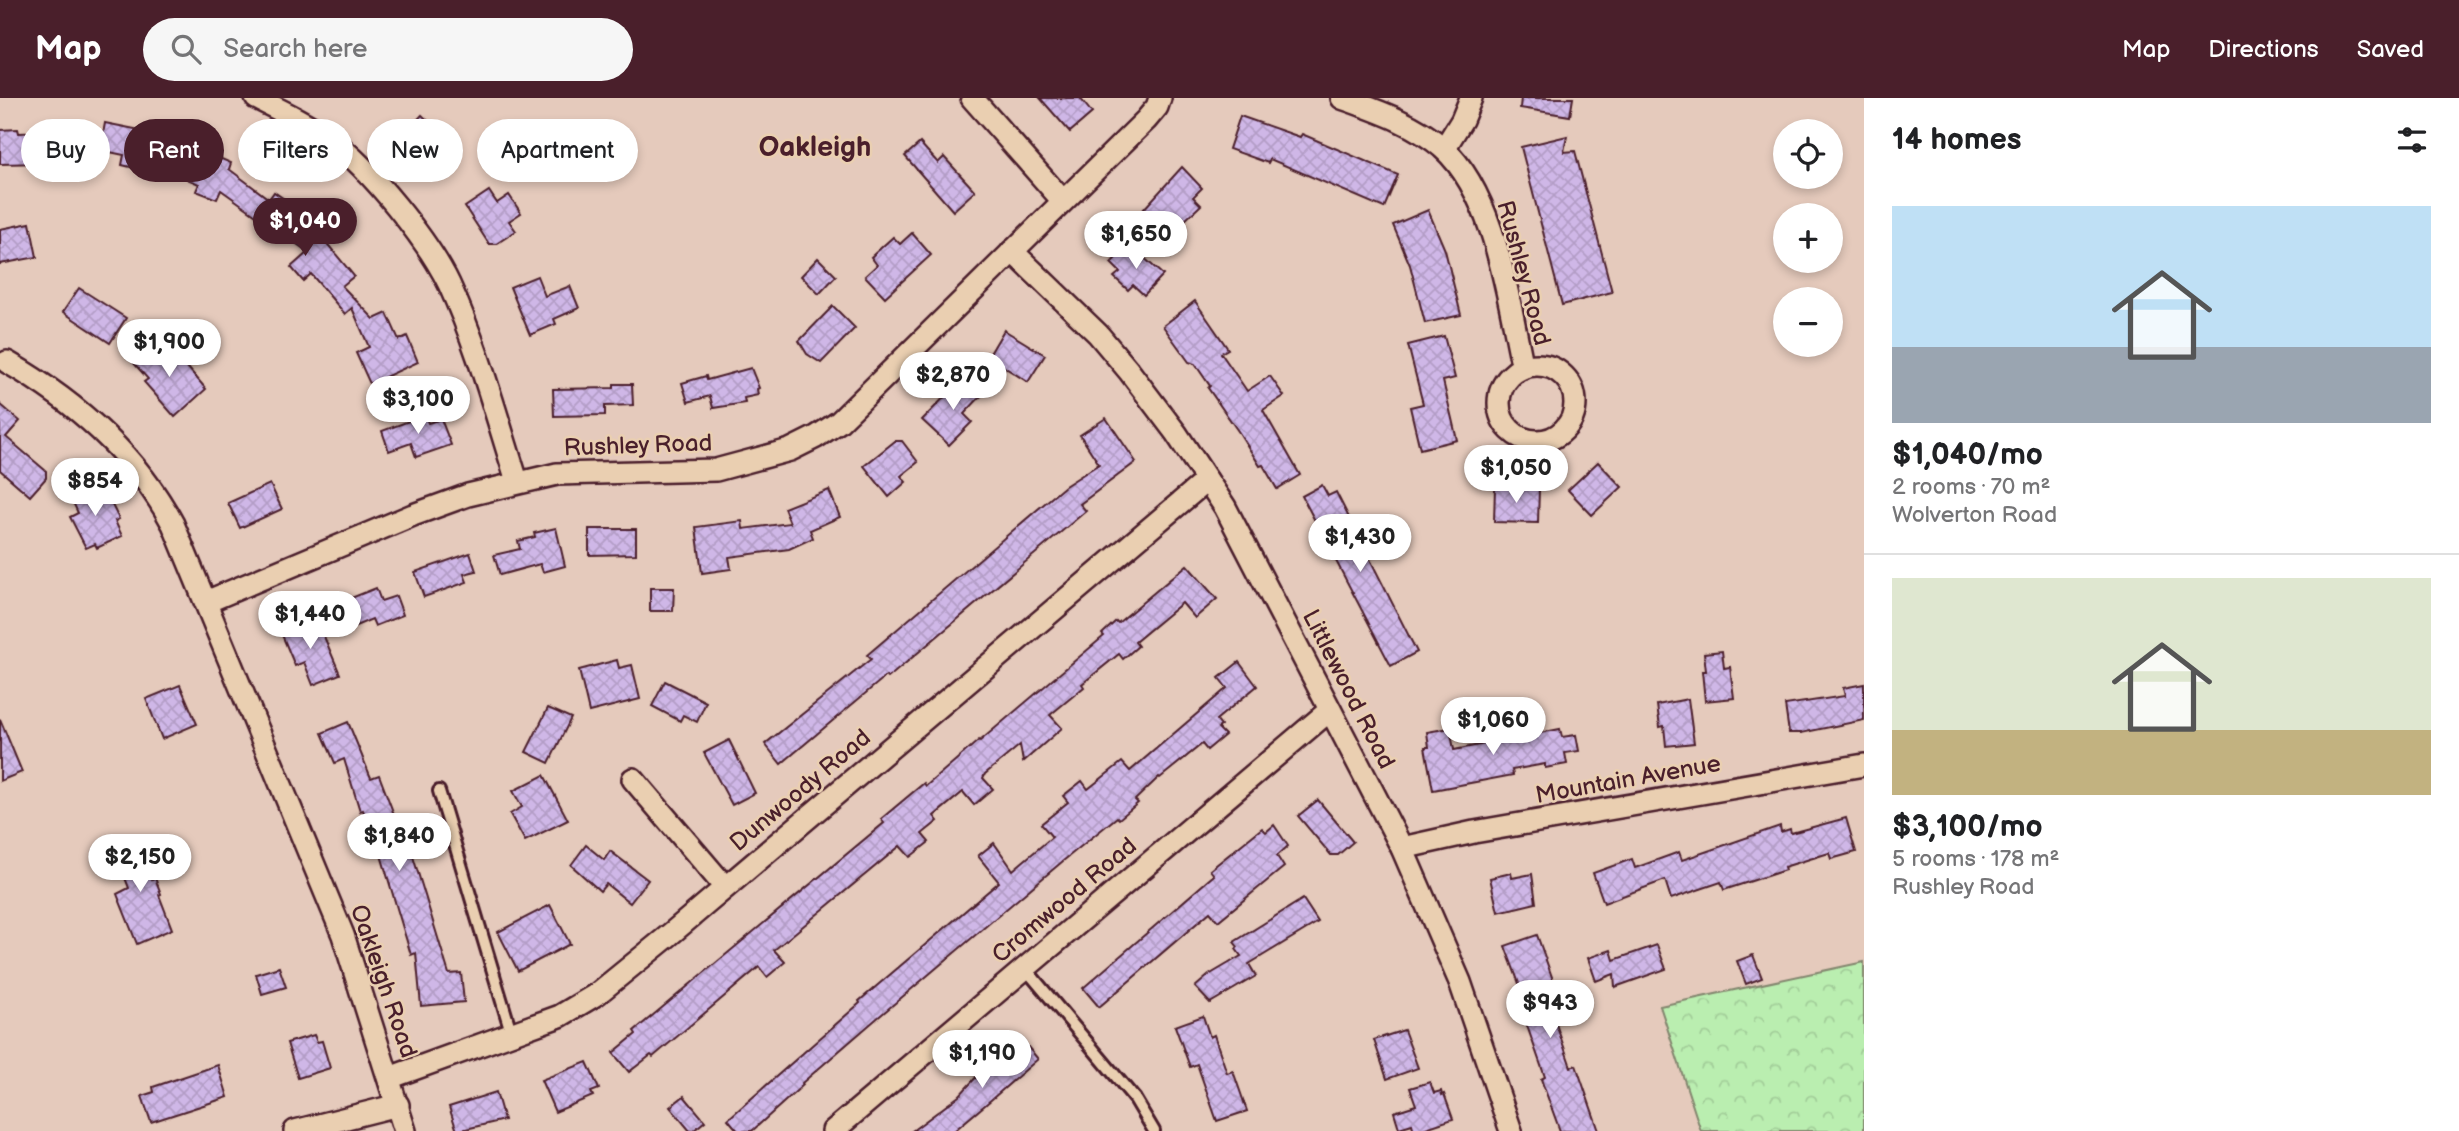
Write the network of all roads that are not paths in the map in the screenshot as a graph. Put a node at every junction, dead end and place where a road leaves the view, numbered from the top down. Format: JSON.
{"nodes":[{"id":1,"x":257,"y":98,"type":"edge"},
{"id":2,"x":972,"y":98,"type":"edge"},
{"id":3,"x":1160,"y":98,"type":"edge"},
{"id":4,"x":1342,"y":98,"type":"edge"},
{"id":5,"x":1471,"y":98,"type":"edge"},
{"id":6,"x":1444,"y":149,"type":"junction"},
{"id":7,"x":1063,"y":201,"type":"junction"},
{"id":8,"x":1012,"y":251,"type":"junction"},
{"id":9,"x":8,"y":362,"type":"dead end"},
{"id":10,"x":1523,"y":368,"type":"dead end"},
{"id":11,"x":1207,"y":480,"type":"junction"},
{"id":12,"x":517,"y":481,"type":"junction"},
{"id":13,"x":206,"y":603,"type":"junction"},
{"id":14,"x":1330,"y":710,"type":"junction"},
{"id":15,"x":1864,"y":765,"type":"edge"},
{"id":16,"x":633,"y":779,"type":"dead end"},
{"id":17,"x":439,"y":791,"type":"dead end"},
{"id":18,"x":1402,"y":848,"type":"junction"},
{"id":19,"x":725,"y":887,"type":"junction"},
{"id":20,"x":1024,"y":968,"type":"junction"},
{"id":21,"x":512,"y":1035,"type":"junction"},
{"id":22,"x":389,"y":1078,"type":"junction"},
{"id":23,"x":398,"y":1105,"type":"junction"},
{"id":24,"x":295,"y":1131,"type":"edge"},
{"id":25,"x":405,"y":1131,"type":"edge"},
{"id":26,"x":833,"y":1131,"type":"edge"},
{"id":27,"x":1154,"y":1131,"type":"edge"},
{"id":28,"x":1511,"y":1131,"type":"edge"}],
"edges":[{"from":1,"to":12,"type":"street"},
{"from":2,"to":7,"type":"street"},
{"from":3,"to":7,"type":"street","name":"Rushley Road"},
{"from":4,"to":6,"type":"street","name":"Rushley Road"},
{"from":5,"to":6,"type":"street"},
{"from":6,"to":10,"type":"street","name":"Rushley Road"},
{"from":7,"to":8,"type":"street","name":"Rushley Road"},
{"from":8,"to":11,"type":"street","name":"Littlewood Road"},
{"from":8,"to":12,"type":"street","name":"Rushley Road"},
{"from":9,"to":13,"type":"street","name":"Oakleigh Road"},
{"from":11,"to":14,"type":"street","name":"Littlewood Road"},
{"from":11,"to":19,"type":"street","name":"Dunwoody Road"},
{"from":12,"to":13,"type":"street","name":"Rushley Road"},
{"from":13,"to":22,"type":"street","name":"Oakleigh Road"},
{"from":14,"to":18,"type":"street","name":"Littlewood Road"},
{"from":14,"to":20,"type":"street","name":"Cromwood Road"},
{"from":15,"to":18,"type":"street","name":"Mountain Avenue"},
{"from":16,"to":19,"type":"street"},
{"from":17,"to":21,"type":"lane"},
{"from":18,"to":28,"type":"street","name":"Littlewood Road"},
{"from":19,"to":21,"type":"street","name":"Dunwoody Road"},
{"from":20,"to":26,"type":"street","name":"Cromwood Road"},
{"from":20,"to":27,"type":"lane"},
{"from":21,"to":22,"type":"street","name":"Dunwoody Road"},
{"from":22,"to":23,"type":"street","name":"Oakleigh Road"},
{"from":23,"to":24,"type":"street"},
{"from":23,"to":25,"type":"street","name":"Oakleigh Road"}]}
